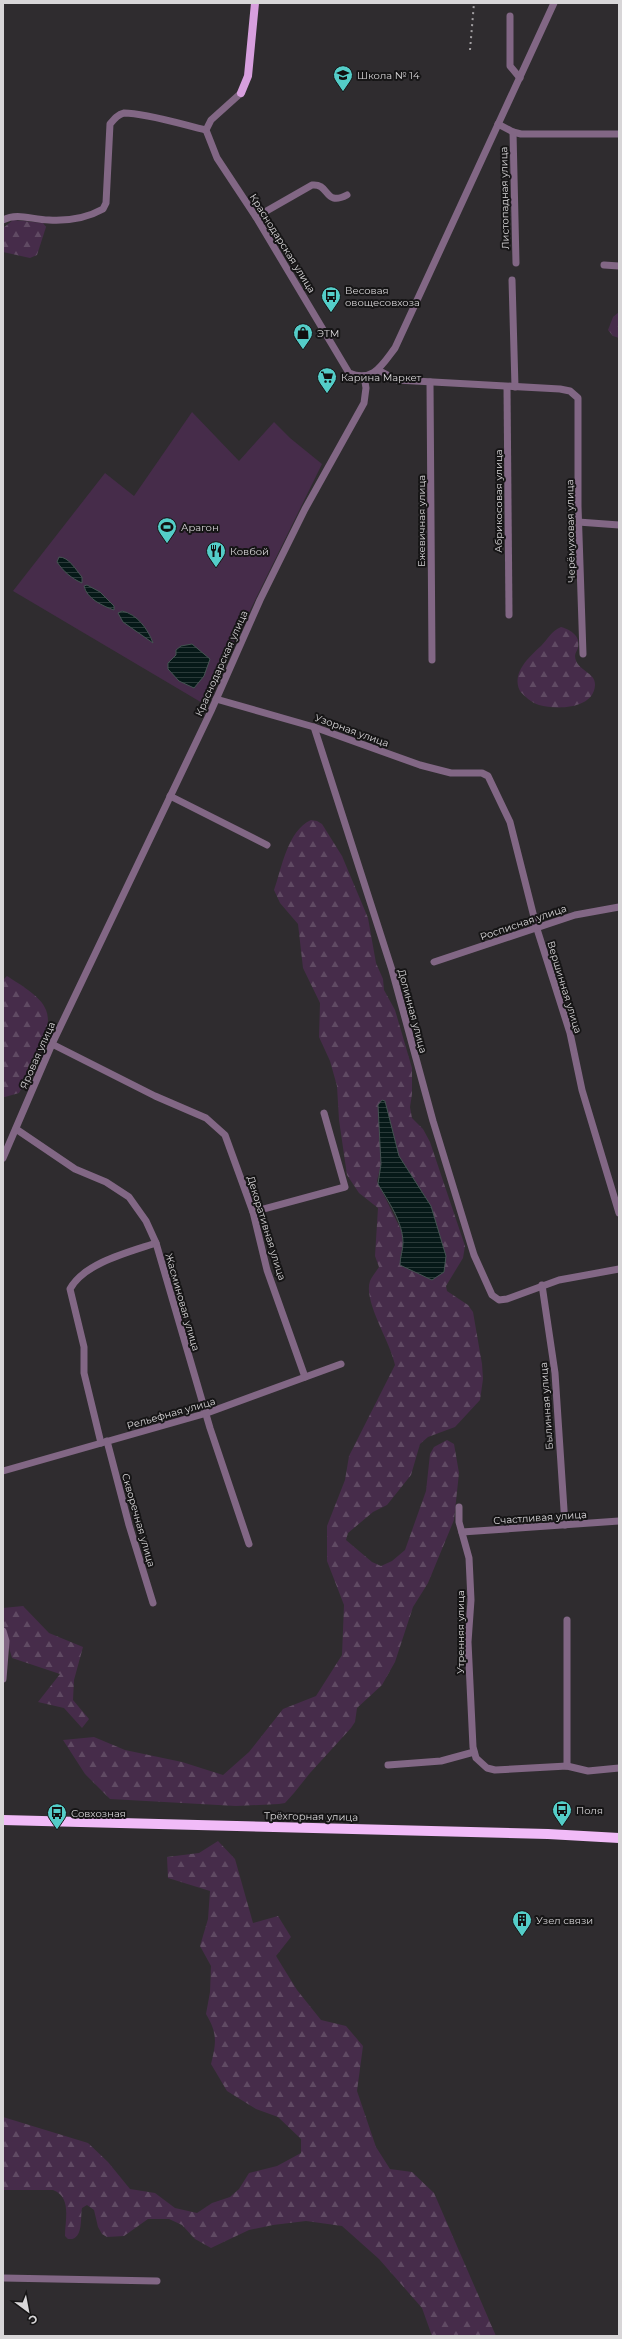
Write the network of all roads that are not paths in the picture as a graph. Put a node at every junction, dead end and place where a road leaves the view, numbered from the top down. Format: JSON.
{"nodes":[{"id":1,"x":255,"y":3,"type":"edge"},
{"id":2,"x":554,"y":3,"type":"edge"},
{"id":3,"x":510,"y":16,"type":"dead end"},
{"id":4,"x":520,"y":78,"type":"junction"},
{"id":5,"x":241,"y":93,"type":"joint"},
{"id":6,"x":498,"y":124,"type":"junction"},
{"id":7,"x":206,"y":130,"type":"junction"},
{"id":8,"x":512,"y":132,"type":"junction"},
{"id":9,"x":619,"y":134,"type":"edge"},
{"id":10,"x":347,"y":195,"type":"dead end"},
{"id":11,"x":256,"y":217,"type":"junction"},
{"id":12,"x":3,"y":220,"type":"edge"},
{"id":13,"x":516,"y":263,"type":"dead end"},
{"id":14,"x":604,"y":265,"type":"dead end"},
{"id":15,"x":619,"y":266,"type":"edge"},
{"id":16,"x":512,"y":280,"type":"dead end"},
{"id":17,"x":378,"y":370,"type":"junction"},
{"id":18,"x":364,"y":376,"type":"junction"},
{"id":19,"x":430,"y":382,"type":"junction"},
{"id":20,"x":511,"y":387,"type":"junction"},
{"id":21,"x":578,"y":522,"type":"junction"},
{"id":22,"x":619,"y":525,"type":"edge"},
{"id":23,"x":509,"y":615,"type":"dead end"},
{"id":24,"x":583,"y":654,"type":"dead end"},
{"id":25,"x":432,"y":660,"type":"dead end"},
{"id":26,"x":216,"y":699,"type":"junction"},
{"id":27,"x":314,"y":727,"type":"junction"},
{"id":28,"x":482,"y":773,"type":"joint"},
{"id":29,"x":170,"y":796,"type":"junction"},
{"id":30,"x":267,"y":845,"type":"dead end"},
{"id":31,"x":619,"y":907,"type":"edge"},
{"id":32,"x":537,"y":929,"type":"junction"},
{"id":33,"x":92,"y":961,"type":"joint"},
{"id":34,"x":434,"y":962,"type":"dead end"},
{"id":35,"x":52,"y":1044,"type":"junction"},
{"id":36,"x":324,"y":1112,"type":"dead end"},
{"id":37,"x":16,"y":1129,"type":"junction"},
{"id":38,"x":3,"y":1158,"type":"edge"},
{"id":39,"x":253,"y":1212,"type":"junction"},
{"id":40,"x":619,"y":1212,"type":"edge"},
{"id":41,"x":156,"y":1243,"type":"junction"},
{"id":42,"x":619,"y":1269,"type":"edge"},
{"id":43,"x":542,"y":1285,"type":"junction"},
{"id":44,"x":341,"y":1364,"type":"dead end"},
{"id":45,"x":305,"y":1377,"type":"junction"},
{"id":46,"x":207,"y":1413,"type":"junction"},
{"id":47,"x":104,"y":1442,"type":"junction"},
{"id":48,"x":3,"y":1471,"type":"edge"},
{"id":49,"x":459,"y":1507,"type":"dead end"},
{"id":50,"x":619,"y":1521,"type":"edge"},
{"id":51,"x":565,"y":1525,"type":"junction"},
{"id":52,"x":462,"y":1532,"type":"junction"},
{"id":53,"x":249,"y":1544,"type":"dead end"},
{"id":54,"x":153,"y":1603,"type":"dead end"},
{"id":55,"x":566,"y":1620,"type":"dead end"},
{"id":56,"x":3,"y":1631,"type":"edge"},
{"id":57,"x":3,"y":1679,"type":"edge"},
{"id":58,"x":475,"y":1755,"type":"junction"},
{"id":59,"x":388,"y":1765,"type":"dead end"},
{"id":60,"x":567,"y":1766,"type":"junction"},
{"id":61,"x":619,"y":1768,"type":"edge"},
{"id":62,"x":3,"y":1820,"type":"edge"},
{"id":63,"x":619,"y":1838,"type":"edge"},
{"id":64,"x":3,"y":2278,"type":"edge"},
{"id":65,"x":158,"y":2281,"type":"dead end"}],
"edges":[{"from":1,"to":5,"type":"main road"},
{"from":2,"to":4,"type":"street"},
{"from":3,"to":4,"type":"street"},
{"from":4,"to":6,"type":"street"},
{"from":5,"to":7,"type":"street"},
{"from":6,"to":8,"type":"street"},
{"from":6,"to":17,"type":"street"},
{"from":7,"to":11,"type":"street","name":"Краснодарская улица"},
{"from":7,"to":12,"type":"street"},
{"from":8,"to":9,"type":"street"},
{"from":8,"to":13,"type":"street","name":"Листопадная улица"},
{"from":10,"to":11,"type":"street"},
{"from":11,"to":18,"type":"street","name":"Краснодарская улица"},
{"from":14,"to":15,"type":"street"},
{"from":16,"to":20,"type":"street"},
{"from":17,"to":18,"type":"street"},
{"from":17,"to":19,"type":"street"},
{"from":18,"to":26,"type":"street","name":"Краснодарская улица"},
{"from":19,"to":20,"type":"street"},
{"from":19,"to":25,"type":"street","name":"Ежевичная улица"},
{"from":20,"to":21,"type":"street","name":"Черёмуховая улица"},
{"from":20,"to":23,"type":"street","name":"Абрикосовая улица"},
{"from":21,"to":22,"type":"street"},
{"from":21,"to":24,"type":"street","name":"Черёмуховая улица"},
{"from":26,"to":27,"type":"street","name":"Узорная улица"},
{"from":26,"to":29,"type":"street","name":"Краснодарская улица"},
{"from":27,"to":28,"type":"street","name":"Узорная улица"},
{"from":27,"to":43,"type":"street","name":"Долинная улица"},
{"from":28,"to":32,"type":"street","name":"Вершинная улица"},
{"from":29,"to":30,"type":"street"},
{"from":29,"to":33,"type":"street","name":"Краснодарская улица"},
{"from":31,"to":32,"type":"street","name":"Росписная улица"},
{"from":32,"to":34,"type":"street","name":"Росписная улица"},
{"from":32,"to":40,"type":"street","name":"Вершинная улица"},
{"from":33,"to":35,"type":"street","name":"Яровая улица"},
{"from":35,"to":37,"type":"street","name":"Яровая улица"},
{"from":35,"to":39,"type":"street","name":"Декоративная улица"},
{"from":36,"to":39,"type":"street"},
{"from":37,"to":38,"type":"street","name":"Яровая улица"},
{"from":37,"to":41,"type":"street","name":"Жасминовая улица"},
{"from":39,"to":45,"type":"street","name":"Декоративная улица"},
{"from":41,"to":46,"type":"street","name":"Жасминовая улица"},
{"from":41,"to":47,"type":"street","name":"Скворечная улица"},
{"from":42,"to":43,"type":"street"},
{"from":43,"to":51,"type":"street","name":"Былинная улица"},
{"from":44,"to":45,"type":"street","name":"Рельефная улица"},
{"from":45,"to":46,"type":"street","name":"Рельефная улица"},
{"from":46,"to":47,"type":"street","name":"Рельефная улица"},
{"from":46,"to":53,"type":"street","name":"Жасминовая улица"},
{"from":47,"to":48,"type":"street","name":"Рельефная улица"},
{"from":47,"to":54,"type":"street","name":"Скворечная улица"},
{"from":49,"to":52,"type":"street","name":"Утренняя улица"},
{"from":50,"to":51,"type":"street","name":"Счастливая улица"},
{"from":51,"to":52,"type":"street","name":"Счастливая улица"},
{"from":52,"to":58,"type":"street","name":"Утренняя улица"},
{"from":55,"to":60,"type":"street"},
{"from":56,"to":57,"type":"street"},
{"from":58,"to":59,"type":"street"},
{"from":58,"to":60,"type":"street"},
{"from":60,"to":61,"type":"street"},
{"from":62,"to":63,"type":"highway","name":"Трёхгорная улица"},
{"from":64,"to":65,"type":"street"}]}
